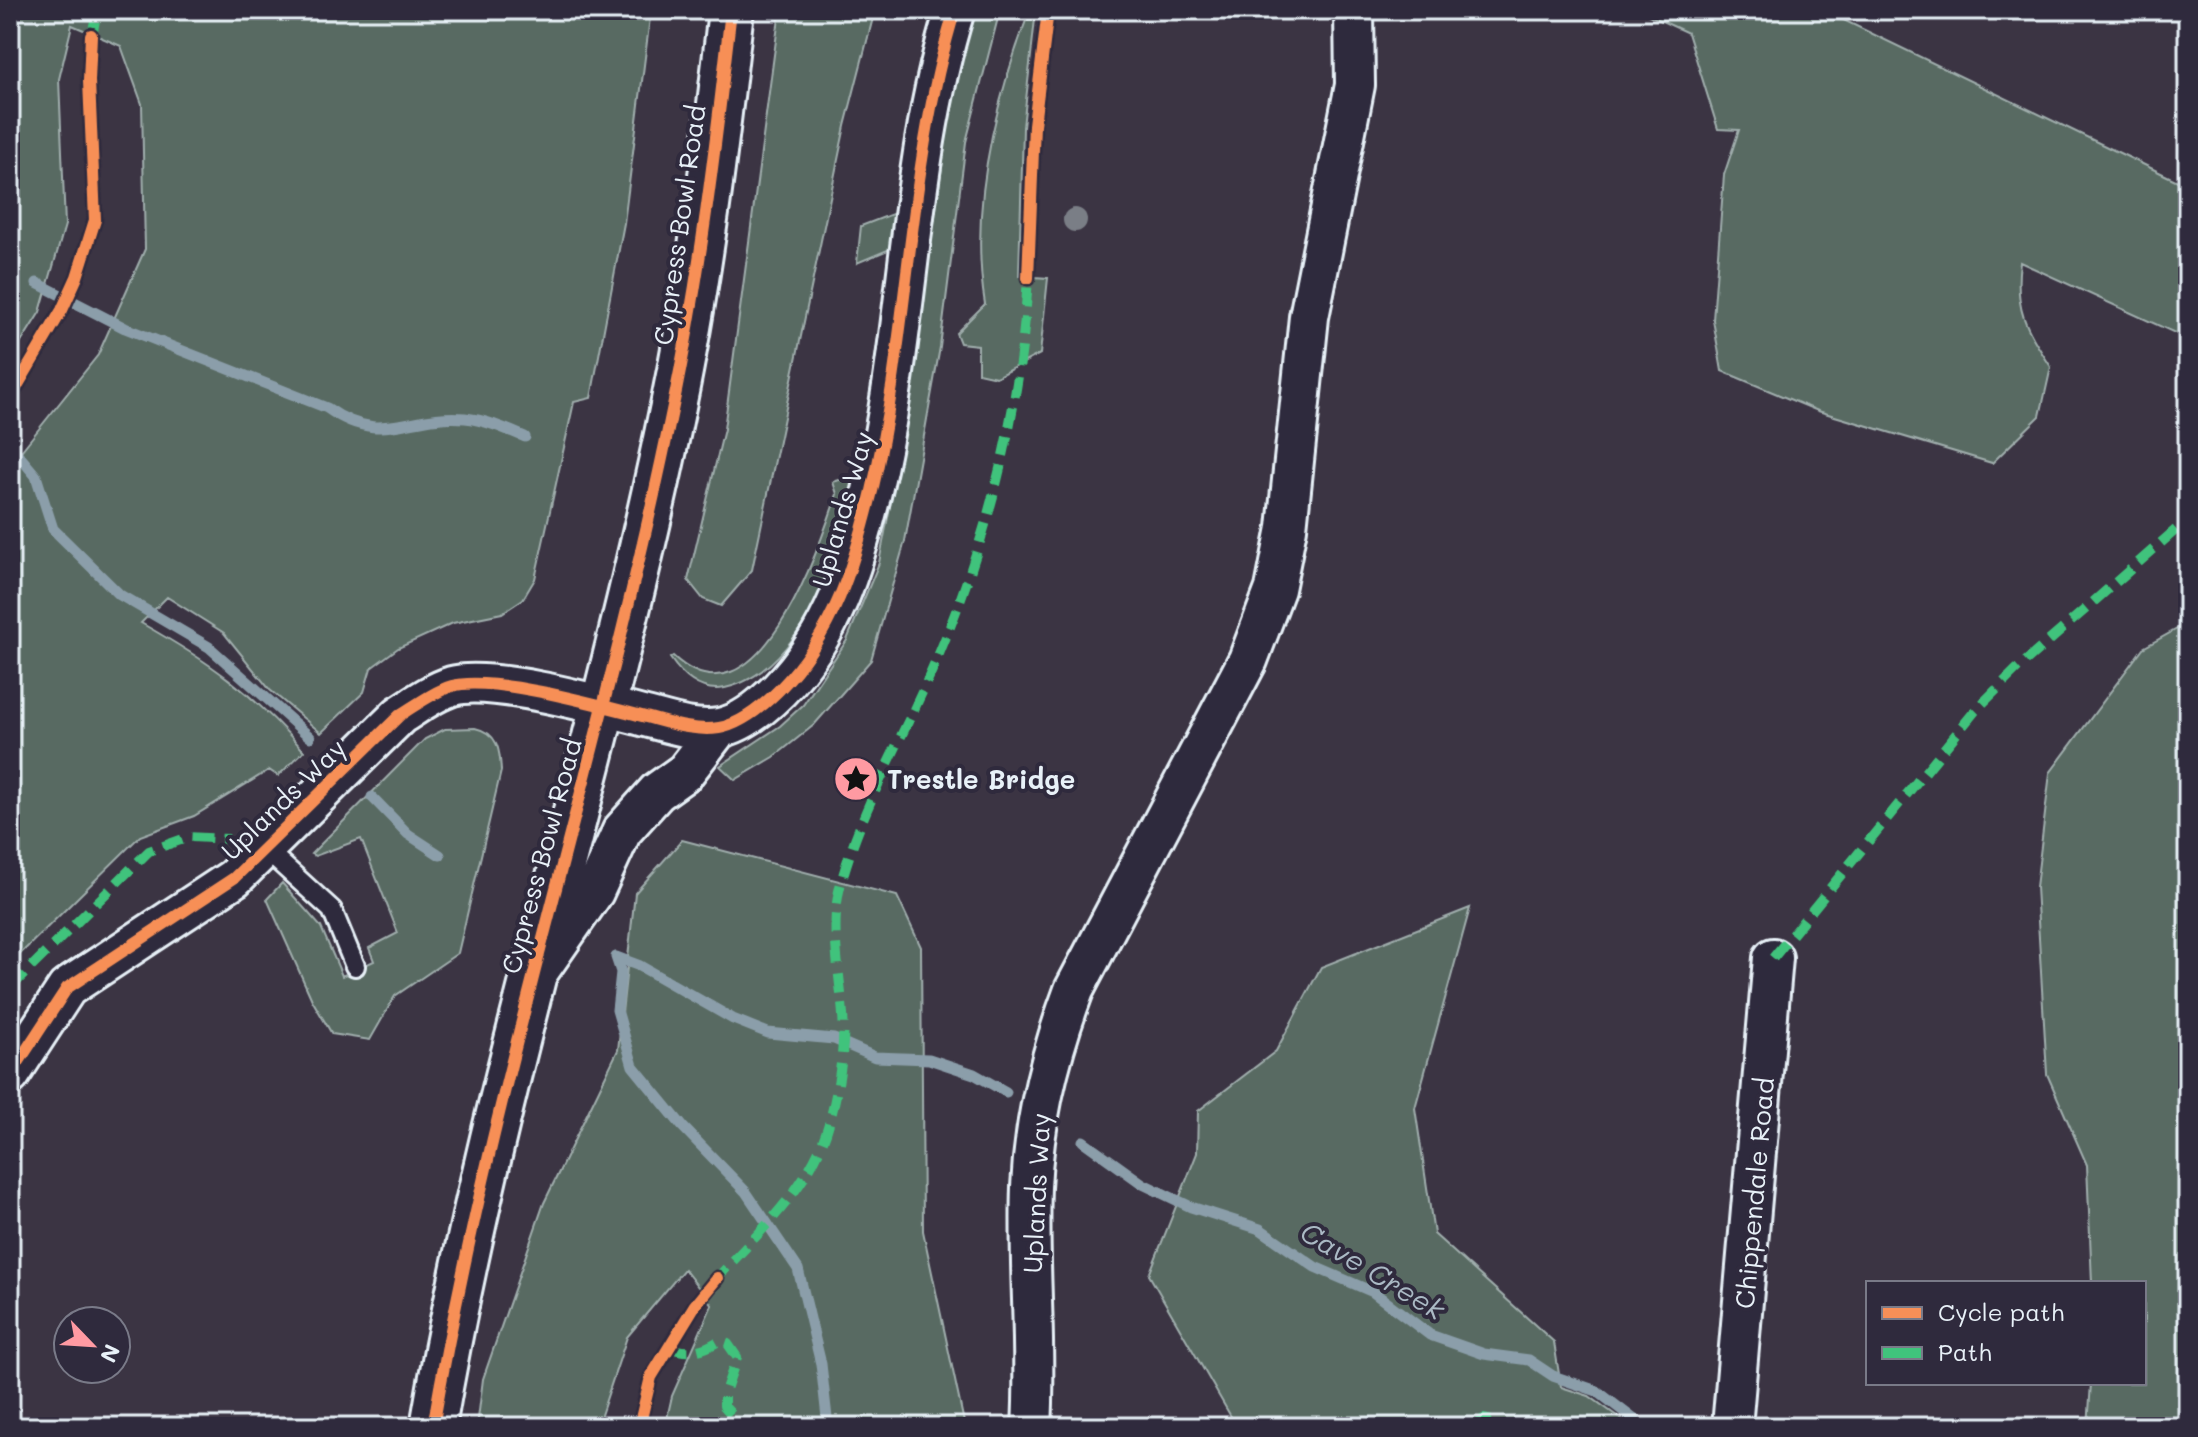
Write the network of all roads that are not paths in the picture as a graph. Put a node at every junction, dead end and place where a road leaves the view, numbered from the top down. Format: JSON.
{"nodes":[{"id":1,"x":731,"y":10,"type":"edge"},
{"id":2,"x":955,"y":10,"type":"edge"},
{"id":3,"x":1354,"y":10,"type":"edge"},
{"id":4,"x":603,"y":706,"type":"junction"},
{"id":5,"x":719,"y":728,"type":"junction"},
{"id":6,"x":264,"y":848,"type":"junction"},
{"id":7,"x":1773,"y":958,"type":"dead end"},
{"id":8,"x":355,"y":966,"type":"dead end"},
{"id":9,"x":531,"y":983,"type":"junction"},
{"id":10,"x":10,"y":1075,"type":"edge"},
{"id":11,"x":433,"y":1427,"type":"edge"},
{"id":12,"x":1032,"y":1427,"type":"edge"},
{"id":13,"x":1732,"y":1427,"type":"edge"}],
"edges":[{"from":1,"to":4,"type":"street","name":"Cypress Bowl Road"},
{"from":2,"to":5,"type":"street","name":"Uplands Way"},
{"from":3,"to":12,"type":"street","name":"Uplands Way"},
{"from":4,"to":5,"type":"street","name":"Uplands Way"},
{"from":4,"to":6,"type":"street","name":"Uplands Way"},
{"from":4,"to":9,"type":"street","name":"Cypress Bowl Road"},
{"from":5,"to":9,"type":"street"},
{"from":6,"to":8,"type":"lane"},
{"from":6,"to":10,"type":"street","name":"Uplands Way"},
{"from":7,"to":13,"type":"street","name":"Chippendale Road"},
{"from":9,"to":11,"type":"street","name":"Cypress Bowl Road"}]}
